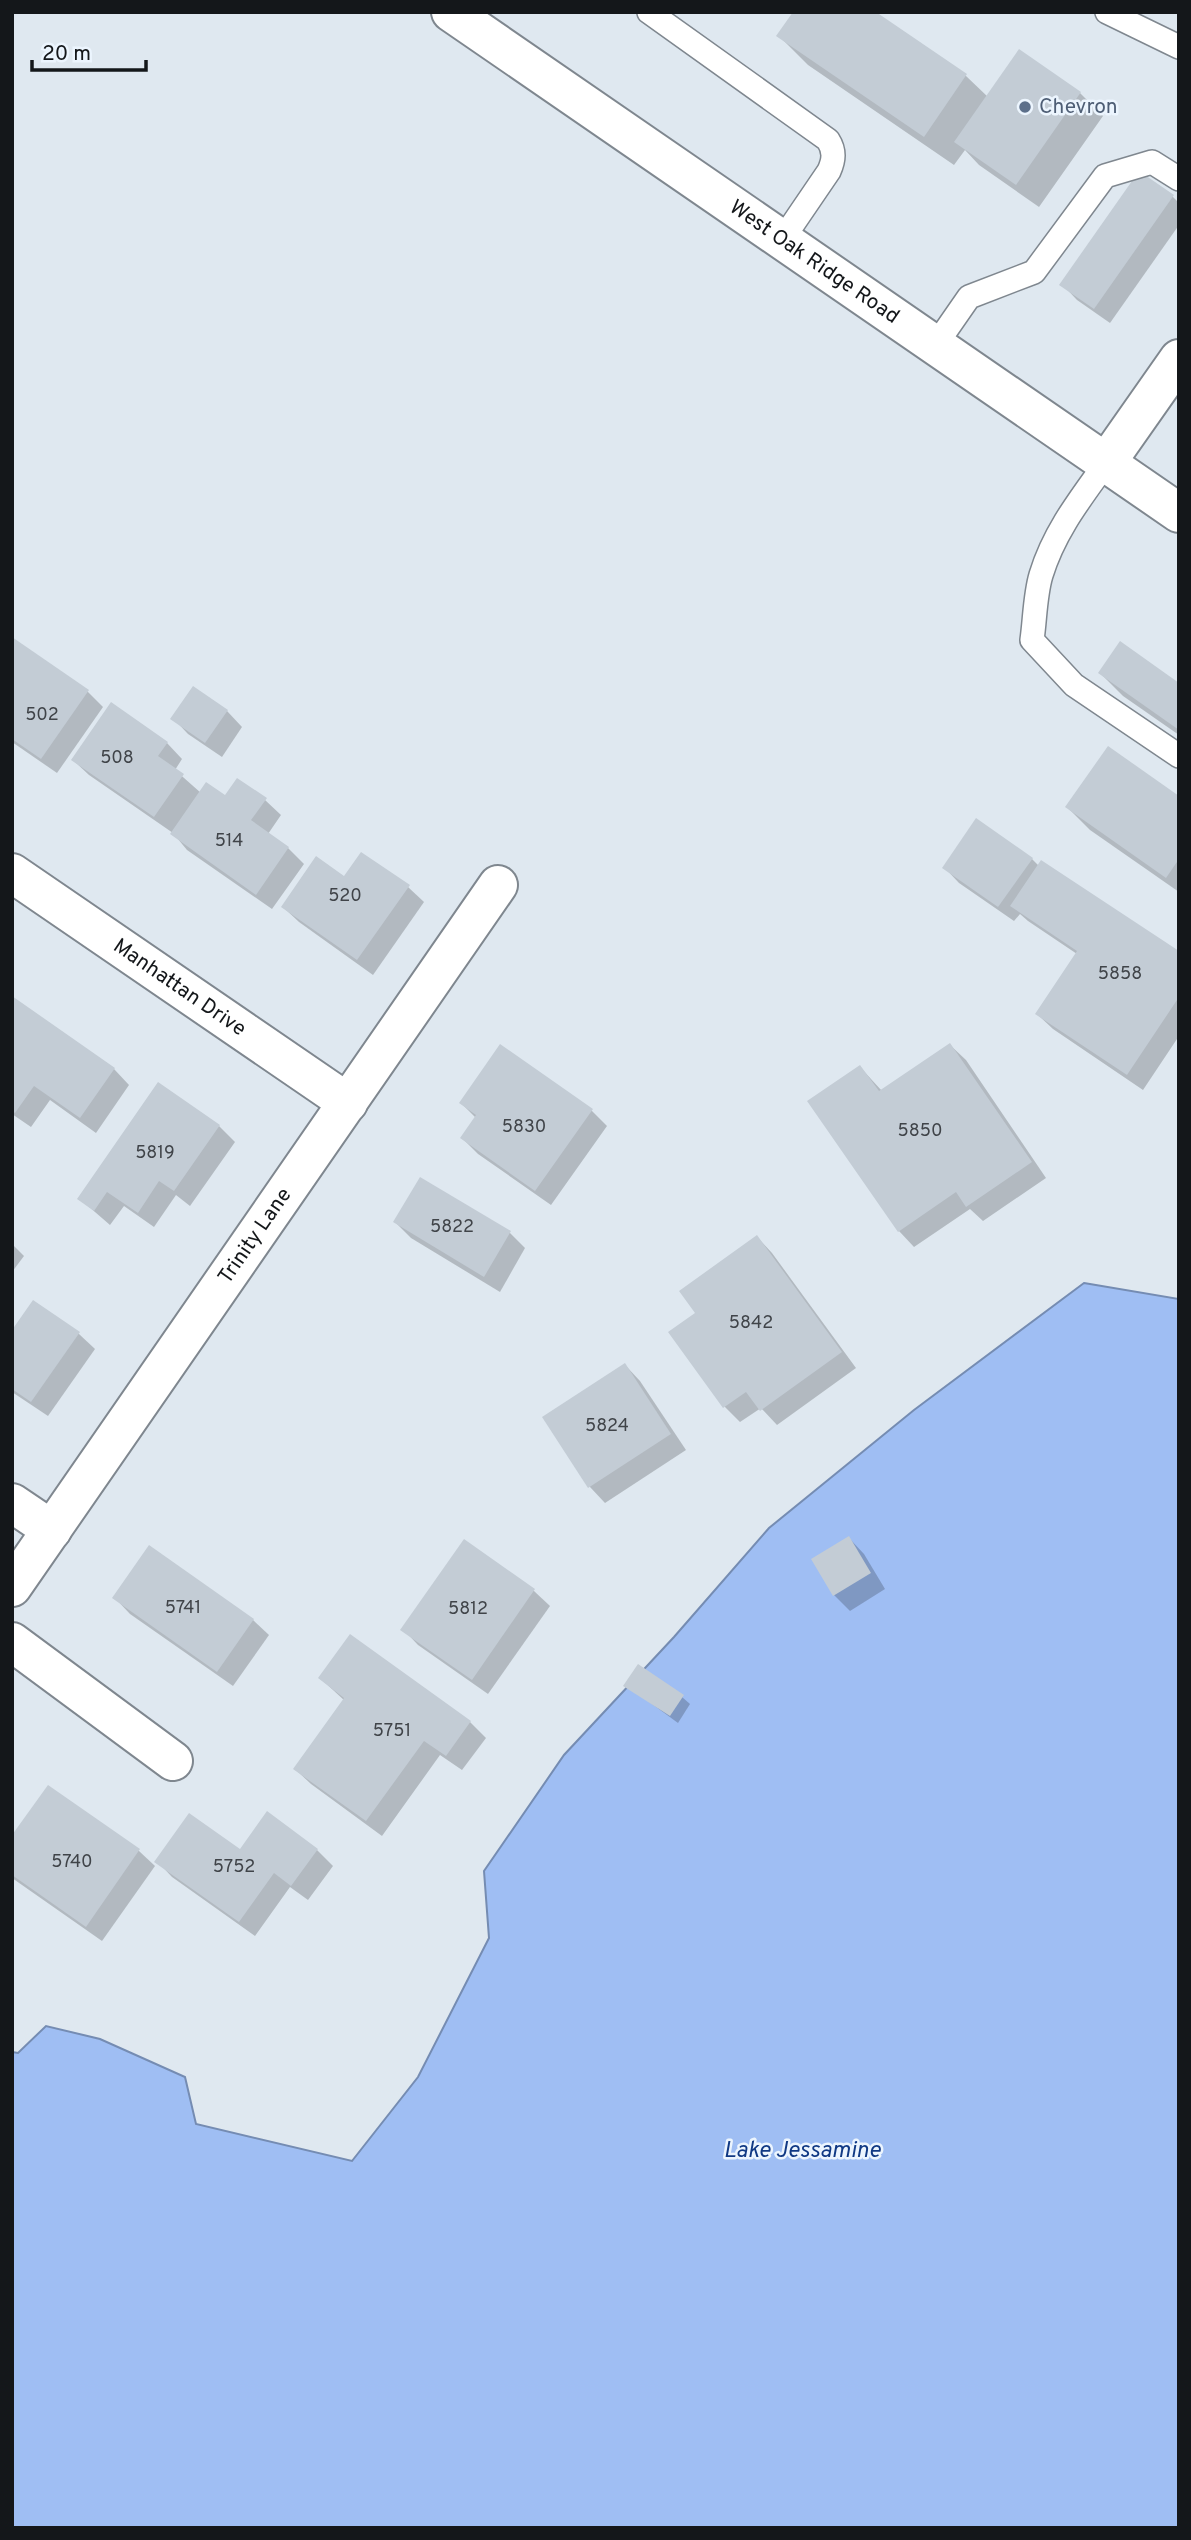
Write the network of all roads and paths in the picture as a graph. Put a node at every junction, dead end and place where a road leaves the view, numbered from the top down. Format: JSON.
{"nodes":[{"id":1,"x":451,"y":12,"type":"edge"},
{"id":2,"x":649,"y":12,"type":"edge"},
{"id":3,"x":1107,"y":12,"type":"edge"},
{"id":4,"x":489,"y":23,"type":"edge"},
{"id":5,"x":1179,"y":47,"type":"edge"},
{"id":6,"x":1179,"y":179,"type":"edge"},
{"id":7,"x":782,"y":240,"type":"junction"},
{"id":8,"x":935,"y":346,"type":"junction"},
{"id":9,"x":1179,"y":359,"type":"edge"},
{"id":10,"x":1106,"y":463,"type":"junction"},
{"id":11,"x":1179,"y":513,"type":"edge"},
{"id":12,"x":1179,"y":756,"type":"edge"},
{"id":13,"x":12,"y":873,"type":"edge"},
{"id":14,"x":498,"y":885,"type":"dead end"},
{"id":15,"x":348,"y":1103,"type":"junction"},
{"id":16,"x":12,"y":1503,"type":"edge"},
{"id":17,"x":52,"y":1530,"type":"junction"},
{"id":18,"x":12,"y":1587,"type":"edge"},
{"id":19,"x":12,"y":1642,"type":"edge"},
{"id":20,"x":173,"y":1760,"type":"dead end"}],
"edges":[{"from":1,"to":4,"type":"street","name":"West Oak Ridge Road"},
{"from":2,"to":7,"type":"lane"},
{"from":3,"to":5,"type":"lane"},
{"from":4,"to":7,"type":"street","name":"West Oak Ridge Road"},
{"from":6,"to":8,"type":"lane"},
{"from":7,"to":8,"type":"street","name":"West Oak Ridge Road"},
{"from":8,"to":10,"type":"street","name":"West Oak Ridge Road"},
{"from":9,"to":10,"type":"street"},
{"from":10,"to":11,"type":"street","name":"West Oak Ridge Road"},
{"from":10,"to":12,"type":"lane"},
{"from":13,"to":15,"type":"street","name":"Manhattan Drive"},
{"from":14,"to":15,"type":"street","name":"Trinity Lane"},
{"from":15,"to":17,"type":"street","name":"Trinity Lane"},
{"from":16,"to":17,"type":"street"},
{"from":17,"to":18,"type":"street","name":"Trinity Lane"},
{"from":19,"to":20,"type":"street"}]}
